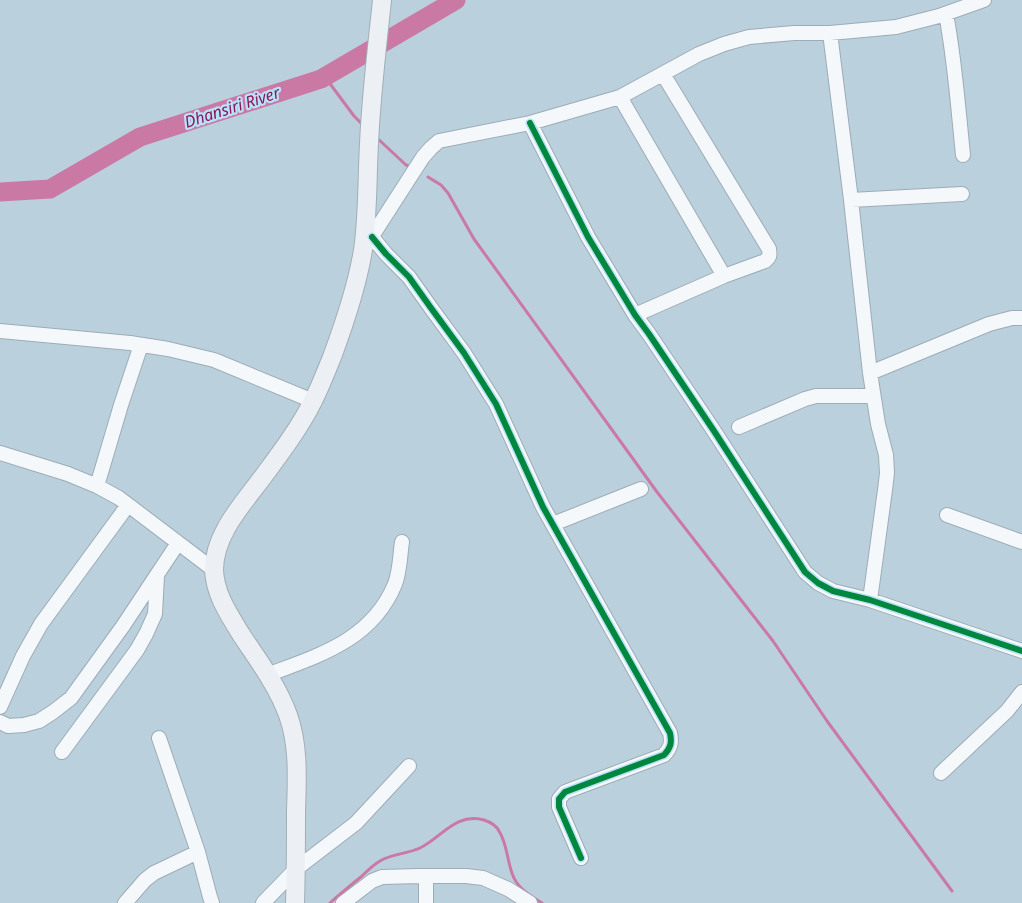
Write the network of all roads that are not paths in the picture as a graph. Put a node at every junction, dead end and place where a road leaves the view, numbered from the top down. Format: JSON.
{"nodes":[{"id":1,"x":382,"y":0,"type":"edge"},
{"id":2,"x":984,"y":0,"type":"edge"},
{"id":3,"x":946,"y":14,"type":"junction"},
{"id":4,"x":830,"y":33,"type":"junction"},
{"id":5,"x":663,"y":74,"type":"junction"},
{"id":6,"x":620,"y":97,"type":"junction"},
{"id":7,"x":530,"y":123,"type":"junction"},
{"id":8,"x":963,"y":155,"type":"dead end"},
{"id":9,"x":962,"y":194,"type":"dead end"},
{"id":10,"x":851,"y":200,"type":"junction"},
{"id":11,"x":368,"y":244,"type":"junction"},
{"id":12,"x":724,"y":276,"type":"junction"},
{"id":13,"x":635,"y":315,"type":"junction"},
{"id":14,"x":1022,"y":318,"type":"edge"},
{"id":15,"x":0,"y":331,"type":"edge"},
{"id":16,"x":141,"y":345,"type":"junction"},
{"id":17,"x":870,"y":373,"type":"junction"},
{"id":18,"x":873,"y":396,"type":"junction"},
{"id":19,"x":314,"y":401,"type":"junction"},
{"id":20,"x":739,"y":427,"type":"dead end"},
{"id":21,"x":0,"y":453,"type":"edge"},
{"id":22,"x":97,"y":486,"type":"junction"},
{"id":23,"x":640,"y":488,"type":"dead end"},
{"id":24,"x":128,"y":505,"type":"junction"},
{"id":25,"x":947,"y":515,"type":"dead end"},
{"id":26,"x":553,"y":524,"type":"junction"},
{"id":27,"x":402,"y":542,"type":"dead end"},
{"id":28,"x":1022,"y":542,"type":"edge"},
{"id":29,"x":178,"y":543,"type":"junction"},
{"id":30,"x":214,"y":570,"type":"junction"},
{"id":31,"x":158,"y":574,"type":"junction"},
{"id":32,"x":870,"y":600,"type":"junction"},
{"id":33,"x":1022,"y":651,"type":"edge"},
{"id":34,"x":267,"y":675,"type":"junction"},
{"id":35,"x":1022,"y":692,"type":"edge"},
{"id":36,"x":0,"y":707,"type":"edge"},
{"id":37,"x":0,"y":722,"type":"edge"},
{"id":38,"x":158,"y":738,"type":"dead end"},
{"id":39,"x":62,"y":752,"type":"dead end"},
{"id":40,"x":408,"y":766,"type":"dead end"},
{"id":41,"x":941,"y":773,"type":"dead end"},
{"id":42,"x":198,"y":852,"type":"junction"},
{"id":43,"x":581,"y":858,"type":"dead end"},
{"id":44,"x":296,"y":869,"type":"junction"},
{"id":45,"x":426,"y":876,"type":"junction"},
{"id":46,"x":125,"y":903,"type":"edge"},
{"id":47,"x":212,"y":903,"type":"edge"},
{"id":48,"x":263,"y":903,"type":"edge"},
{"id":49,"x":295,"y":903,"type":"edge"},
{"id":50,"x":343,"y":903,"type":"edge"},
{"id":51,"x":426,"y":903,"type":"edge"},
{"id":52,"x":530,"y":903,"type":"edge"}],
"edges":[{"from":1,"to":11,"type":"main road"},
{"from":2,"to":3,"type":"street"},
{"from":3,"to":4,"type":"street"},
{"from":3,"to":8,"type":"street"},
{"from":4,"to":5,"type":"street"},
{"from":4,"to":10,"type":"street"},
{"from":5,"to":6,"type":"street"},
{"from":5,"to":12,"type":"street"},
{"from":6,"to":7,"type":"street"},
{"from":6,"to":12,"type":"street"},
{"from":7,"to":11,"type":"street"},
{"from":7,"to":13,"type":"street"},
{"from":9,"to":10,"type":"street"},
{"from":10,"to":17,"type":"street"},
{"from":11,"to":19,"type":"main road"},
{"from":11,"to":26,"type":"street"},
{"from":12,"to":13,"type":"street"},
{"from":13,"to":32,"type":"street"},
{"from":14,"to":17,"type":"street"},
{"from":15,"to":16,"type":"street"},
{"from":16,"to":19,"type":"street"},
{"from":16,"to":22,"type":"street"},
{"from":17,"to":18,"type":"street"},
{"from":18,"to":20,"type":"street"},
{"from":18,"to":32,"type":"street"},
{"from":19,"to":30,"type":"main road"},
{"from":21,"to":22,"type":"street"},
{"from":22,"to":24,"type":"street"},
{"from":23,"to":26,"type":"street"},
{"from":24,"to":29,"type":"street"},
{"from":24,"to":36,"type":"street"},
{"from":25,"to":28,"type":"street"},
{"from":26,"to":43,"type":"street"},
{"from":27,"to":34,"type":"street"},
{"from":29,"to":30,"type":"street"},
{"from":29,"to":31,"type":"street"},
{"from":30,"to":34,"type":"main road"},
{"from":31,"to":37,"type":"street"},
{"from":31,"to":39,"type":"street"},
{"from":32,"to":33,"type":"street"},
{"from":34,"to":44,"type":"main road"},
{"from":35,"to":41,"type":"street"},
{"from":38,"to":42,"type":"street"},
{"from":40,"to":44,"type":"street"},
{"from":42,"to":46,"type":"street"},
{"from":42,"to":47,"type":"street"},
{"from":44,"to":48,"type":"street"},
{"from":44,"to":49,"type":"main road"},
{"from":45,"to":50,"type":"street"},
{"from":45,"to":51,"type":"street"},
{"from":45,"to":52,"type":"street"}]}
